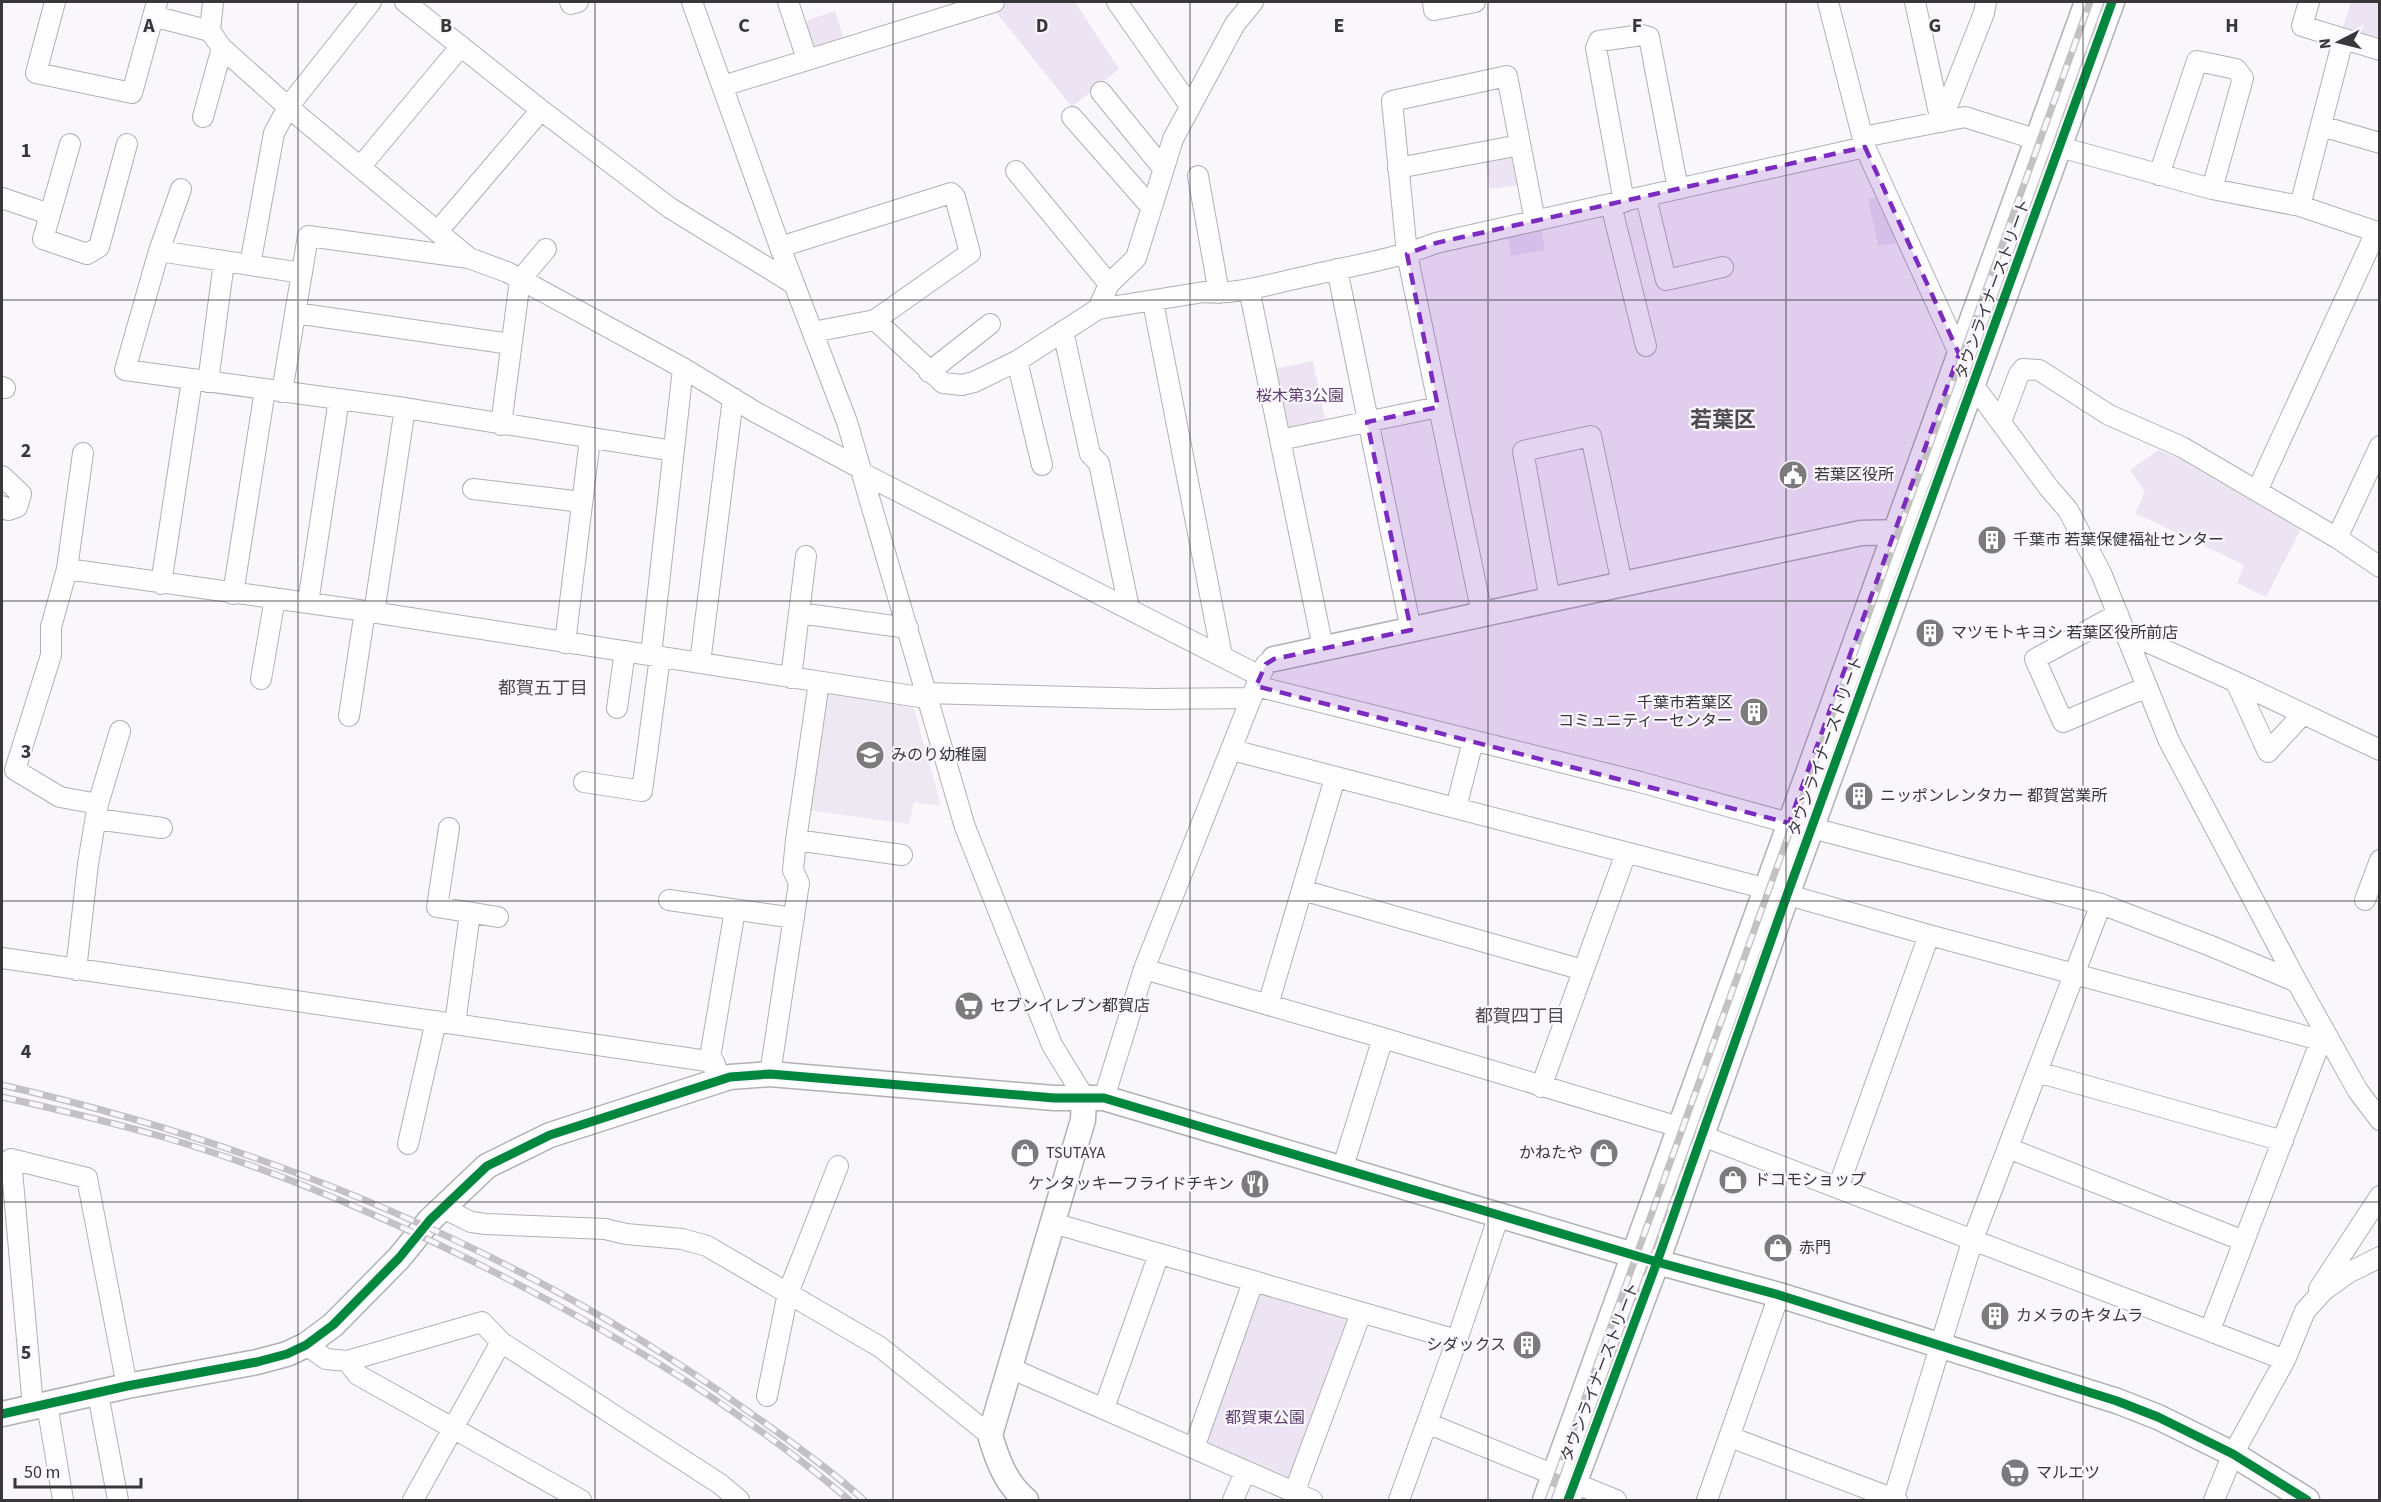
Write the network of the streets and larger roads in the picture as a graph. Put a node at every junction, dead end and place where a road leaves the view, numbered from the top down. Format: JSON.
{"nodes":[{"id":1,"x":55,"y":2,"type":"edge"},
{"id":2,"x":213,"y":2,"type":"edge"},
{"id":3,"x":371,"y":2,"type":"edge"},
{"id":4,"x":405,"y":2,"type":"edge"},
{"id":5,"x":570,"y":2,"type":"edge"},
{"id":6,"x":578,"y":2,"type":"edge"},
{"id":7,"x":692,"y":2,"type":"edge"},
{"id":8,"x":788,"y":2,"type":"edge"},
{"id":9,"x":1116,"y":2,"type":"edge"},
{"id":10,"x":1253,"y":2,"type":"edge"},
{"id":11,"x":1433,"y":2,"type":"edge"},
{"id":12,"x":1475,"y":2,"type":"edge"},
{"id":13,"x":1828,"y":2,"type":"edge"},
{"id":14,"x":1915,"y":2,"type":"edge"},
{"id":15,"x":1986,"y":2,"type":"edge"},
{"id":16,"x":2087,"y":2,"type":"edge"},
{"id":17,"x":2112,"y":2,"type":"edge"},
{"id":18,"x":2309,"y":2,"type":"edge"},
{"id":19,"x":984,"y":3,"type":"edge"},
{"id":20,"x":155,"y":9,"type":"edge"},
{"id":21,"x":210,"y":31,"type":"junction"},
{"id":22,"x":2343,"y":40,"type":"junction"},
{"id":23,"x":461,"y":46,"type":"junction"},
{"id":24,"x":222,"y":48,"type":"junction"},
{"id":25,"x":2379,"y":50,"type":"edge"},
{"id":26,"x":807,"y":59,"type":"junction"},
{"id":27,"x":723,"y":86,"type":"junction"},
{"id":28,"x":1101,"y":92,"type":"dead end"},
{"id":29,"x":1190,"y":105,"type":"junction"},
{"id":30,"x":288,"y":107,"type":"junction"},
{"id":31,"x":541,"y":110,"type":"junction"},
{"id":32,"x":202,"y":117,"type":"dead end"},
{"id":33,"x":1072,"y":117,"type":"dead end"},
{"id":34,"x":1941,"y":122,"type":"junction"},
{"id":35,"x":2321,"y":126,"type":"junction"},
{"id":36,"x":1864,"y":142,"type":"junction"},
{"id":37,"x":70,"y":144,"type":"dead end"},
{"id":38,"x":127,"y":144,"type":"dead end"},
{"id":39,"x":2048,"y":144,"type":"junction"},
{"id":40,"x":2379,"y":144,"type":"edge"},
{"id":41,"x":1520,"y":145,"type":"junction"},
{"id":42,"x":361,"y":166,"type":"junction"},
{"id":43,"x":1162,"y":167,"type":"junction"},
{"id":44,"x":1398,"y":168,"type":"junction"},
{"id":45,"x":1016,"y":171,"type":"dead end"},
{"id":46,"x":2159,"y":174,"type":"junction"},
{"id":47,"x":1198,"y":176,"type":"dead end"},
{"id":48,"x":181,"y":189,"type":"dead end"},
{"id":49,"x":1678,"y":189,"type":"junction"},
{"id":50,"x":2212,"y":189,"type":"junction"},
{"id":51,"x":1646,"y":197,"type":"junction"},
{"id":52,"x":2,"y":198,"type":"edge"},
{"id":53,"x":1617,"y":203,"type":"junction"},
{"id":54,"x":2300,"y":206,"type":"junction"},
{"id":55,"x":1151,"y":207,"type":"junction"},
{"id":56,"x":49,"y":214,"type":"junction"},
{"id":57,"x":1535,"y":221,"type":"junction"},
{"id":58,"x":438,"y":231,"type":"junction"},
{"id":59,"x":2378,"y":232,"type":"edge"},
{"id":60,"x":780,"y":248,"type":"junction"},
{"id":61,"x":546,"y":249,"type":"dead end"},
{"id":62,"x":159,"y":251,"type":"junction"},
{"id":63,"x":1407,"y":254,"type":"junction"},
{"id":64,"x":469,"y":258,"type":"junction"},
{"id":65,"x":224,"y":262,"type":"junction"},
{"id":66,"x":250,"y":265,"type":"junction"},
{"id":67,"x":1723,"y":267,"type":"dead end"},
{"id":68,"x":1337,"y":269,"type":"junction"},
{"id":69,"x":302,"y":273,"type":"junction"},
{"id":70,"x":520,"y":280,"type":"junction"},
{"id":71,"x":794,"y":284,"type":"junction"},
{"id":72,"x":1109,"y":284,"type":"junction"},
{"id":73,"x":1249,"y":289,"type":"junction"},
{"id":74,"x":1219,"y":293,"type":"junction"},
{"id":75,"x":1153,"y":302,"type":"junction"},
{"id":76,"x":1098,"y":309,"type":"junction"},
{"id":77,"x":295,"y":314,"type":"junction"},
{"id":78,"x":875,"y":320,"type":"junction"},
{"id":79,"x":990,"y":324,"type":"dead end"},
{"id":80,"x":1062,"y":331,"type":"junction"},
{"id":81,"x":813,"y":332,"type":"junction"},
{"id":82,"x":511,"y":345,"type":"junction"},
{"id":83,"x":1646,"y":346,"type":"dead end"},
{"id":84,"x":1959,"y":354,"type":"junction"},
{"id":85,"x":1017,"y":361,"type":"junction"},
{"id":86,"x":683,"y":368,"type":"junction"},
{"id":87,"x":929,"y":372,"type":"junction"},
{"id":88,"x":200,"y":381,"type":"junction"},
{"id":89,"x":1974,"y":386,"type":"junction"},
{"id":90,"x":274,"y":391,"type":"junction"},
{"id":91,"x":733,"y":398,"type":"junction"},
{"id":92,"x":339,"y":399,"type":"junction"},
{"id":93,"x":1438,"y":407,"type":"junction"},
{"id":94,"x":405,"y":408,"type":"junction"},
{"id":95,"x":1367,"y":422,"type":"junction"},
{"id":96,"x":2001,"y":422,"type":"junction"},
{"id":97,"x":501,"y":425,"type":"junction"},
{"id":98,"x":590,"y":439,"type":"junction"},
{"id":99,"x":1280,"y":440,"type":"junction"},
{"id":100,"x":2379,"y":446,"type":"edge"},
{"id":101,"x":674,"y":451,"type":"junction"},
{"id":102,"x":83,"y":453,"type":"dead end"},
{"id":103,"x":1042,"y":465,"type":"dead end"},
{"id":104,"x":861,"y":471,"type":"junction"},
{"id":105,"x":2,"y":476,"type":"edge"},
{"id":106,"x":473,"y":489,"type":"dead end"},
{"id":107,"x":2257,"y":491,"type":"junction"},
{"id":108,"x":582,"y":502,"type":"junction"},
{"id":109,"x":2,"y":506,"type":"edge"},
{"id":110,"x":1896,"y":532,"type":"junction"},
{"id":111,"x":2337,"y":538,"type":"junction"},
{"id":112,"x":806,"y":556,"type":"dead end"},
{"id":113,"x":2379,"y":567,"type":"edge"},
{"id":114,"x":67,"y":569,"type":"junction"},
{"id":115,"x":161,"y":584,"type":"junction"},
{"id":116,"x":1622,"y":584,"type":"junction"},
{"id":117,"x":233,"y":594,"type":"junction"},
{"id":118,"x":275,"y":598,"type":"junction"},
{"id":119,"x":1550,"y":600,"type":"junction"},
{"id":120,"x":308,"y":603,"type":"junction"},
{"id":121,"x":1129,"y":608,"type":"junction"},
{"id":122,"x":369,"y":612,"type":"junction"},
{"id":123,"x":799,"y":613,"type":"junction"},
{"id":124,"x":1482,"y":614,"type":"junction"},
{"id":125,"x":2118,"y":614,"type":"junction"},
{"id":126,"x":908,"y":628,"type":"junction"},
{"id":127,"x":1411,"y":630,"type":"junction"},
{"id":128,"x":2128,"y":636,"type":"junction"},
{"id":129,"x":565,"y":643,"type":"junction"},
{"id":130,"x":1323,"y":648,"type":"junction"},
{"id":131,"x":625,"y":651,"type":"junction"},
{"id":132,"x":655,"y":656,"type":"junction"},
{"id":133,"x":1222,"y":656,"type":"junction"},
{"id":134,"x":700,"y":663,"type":"junction"},
{"id":135,"x":791,"y":678,"type":"junction"},
{"id":136,"x":261,"y":679,"type":"dead end"},
{"id":137,"x":1260,"y":680,"type":"junction"},
{"id":138,"x":819,"y":682,"type":"junction"},
{"id":139,"x":2236,"y":682,"type":"junction"},
{"id":140,"x":2147,"y":687,"type":"junction"},
{"id":141,"x":926,"y":695,"type":"junction"},
{"id":142,"x":617,"y":708,"type":"dead end"},
{"id":143,"x":2302,"y":715,"type":"junction"},
{"id":144,"x":349,"y":716,"type":"dead end"},
{"id":145,"x":120,"y":731,"type":"dead end"},
{"id":146,"x":1473,"y":741,"type":"junction"},
{"id":147,"x":1232,"y":750,"type":"junction"},
{"id":148,"x":2379,"y":750,"type":"edge"},
{"id":149,"x":1335,"y":778,"type":"junction"},
{"id":150,"x":591,"y":788,"type":"dead end"},
{"id":151,"x":1456,"y":808,"type":"junction"},
{"id":152,"x":97,"y":812,"type":"junction"},
{"id":153,"x":1801,"y":826,"type":"junction"},
{"id":154,"x":162,"y":828,"type":"dead end"},
{"id":155,"x":449,"y":828,"type":"dead end"},
{"id":156,"x":796,"y":840,"type":"junction"},
{"id":157,"x":1626,"y":853,"type":"junction"},
{"id":158,"x":902,"y":855,"type":"dead end"},
{"id":159,"x":2379,"y":860,"type":"edge"},
{"id":160,"x":1302,"y":890,"type":"junction"},
{"id":161,"x":1777,"y":892,"type":"junction"},
{"id":162,"x":669,"y":900,"type":"dead end"},
{"id":163,"x":2365,"y":900,"type":"dead end"},
{"id":164,"x":2101,"y":904,"type":"junction"},
{"id":165,"x":735,"y":910,"type":"junction"},
{"id":166,"x":470,"y":913,"type":"junction"},
{"id":167,"x":498,"y":917,"type":"dead end"},
{"id":168,"x":794,"y":918,"type":"junction"},
{"id":169,"x":1929,"y":935,"type":"junction"},
{"id":170,"x":2,"y":958,"type":"edge"},
{"id":171,"x":1144,"y":969,"type":"junction"},
{"id":172,"x":76,"y":970,"type":"junction"},
{"id":173,"x":1583,"y":970,"type":"junction"},
{"id":174,"x":2076,"y":973,"type":"junction"},
{"id":175,"x":2297,"y":982,"type":"junction"},
{"id":176,"x":1268,"y":1005,"type":"junction"},
{"id":177,"x":446,"y":1023,"type":"junction"},
{"id":178,"x":1383,"y":1038,"type":"junction"},
{"id":179,"x":2326,"y":1042,"type":"junction"},
{"id":180,"x":715,"y":1071,"type":"junction"},
{"id":181,"x":2037,"y":1072,"type":"junction"},
{"id":182,"x":770,"y":1074,"type":"junction"},
{"id":183,"x":1541,"y":1087,"type":"junction"},
{"id":184,"x":1094,"y":1097,"type":"junction"},
{"id":185,"x":2379,"y":1119,"type":"edge"},
{"id":186,"x":1679,"y":1127,"type":"junction"},
{"id":187,"x":1702,"y":1135,"type":"junction"},
{"id":188,"x":2283,"y":1141,"type":"junction"},
{"id":189,"x":408,"y":1144,"type":"dead end"},
{"id":190,"x":2008,"y":1148,"type":"junction"},
{"id":191,"x":838,"y":1166,"type":"dead end"},
{"id":192,"x":1342,"y":1170,"type":"junction"},
{"id":193,"x":1838,"y":1188,"type":"junction"},
{"id":194,"x":2379,"y":1196,"type":"edge"},
{"id":195,"x":443,"y":1208,"type":"junction"},
{"id":196,"x":1499,"y":1215,"type":"junction"},
{"id":197,"x":1053,"y":1223,"type":"junction"},
{"id":198,"x":1973,"y":1239,"type":"junction"},
{"id":199,"x":2244,"y":1241,"type":"junction"},
{"id":200,"x":1159,"y":1254,"type":"junction"},
{"id":201,"x":1634,"y":1255,"type":"junction"},
{"id":202,"x":2379,"y":1257,"type":"edge"},
{"id":203,"x":1658,"y":1262,"type":"junction"},
{"id":204,"x":1253,"y":1281,"type":"junction"},
{"id":205,"x":788,"y":1293,"type":"junction"},
{"id":206,"x":1779,"y":1295,"type":"junction"},
{"id":207,"x":2305,"y":1311,"type":"junction"},
{"id":208,"x":1361,"y":1313,"type":"junction"},
{"id":209,"x":2210,"y":1330,"type":"junction"},
{"id":210,"x":1457,"y":1340,"type":"junction"},
{"id":211,"x":501,"y":1342,"type":"junction"},
{"id":212,"x":306,"y":1345,"type":"junction"},
{"id":213,"x":1942,"y":1345,"type":"junction"},
{"id":214,"x":2285,"y":1360,"type":"junction"},
{"id":215,"x":347,"y":1361,"type":"junction"},
{"id":216,"x":1010,"y":1368,"type":"junction"},
{"id":217,"x":127,"y":1386,"type":"junction"},
{"id":218,"x":98,"y":1394,"type":"junction"},
{"id":219,"x":767,"y":1396,"type":"dead end"},
{"id":220,"x":40,"y":1405,"type":"junction"},
{"id":221,"x":1104,"y":1408,"type":"junction"},
{"id":222,"x":2,"y":1414,"type":"edge"},
{"id":223,"x":1427,"y":1423,"type":"junction"},
{"id":224,"x":453,"y":1428,"type":"junction"},
{"id":225,"x":990,"y":1435,"type":"junction"},
{"id":226,"x":1730,"y":1437,"type":"junction"},
{"id":227,"x":1194,"y":1448,"type":"junction"},
{"id":228,"x":2234,"y":1454,"type":"junction"},
{"id":229,"x":1245,"y":1472,"type":"junction"},
{"id":230,"x":1566,"y":1486,"type":"edge"},
{"id":231,"x":1303,"y":1497,"type":"edge"},
{"id":232,"x":63,"y":1500,"type":"edge"},
{"id":233,"x":118,"y":1500,"type":"edge"},
{"id":234,"x":413,"y":1500,"type":"edge"},
{"id":235,"x":581,"y":1500,"type":"edge"},
{"id":236,"x":739,"y":1500,"type":"edge"},
{"id":237,"x":1026,"y":1500,"type":"edge"},
{"id":238,"x":1233,"y":1500,"type":"edge"},
{"id":239,"x":1399,"y":1500,"type":"edge"},
{"id":240,"x":1545,"y":1500,"type":"edge"},
{"id":241,"x":1616,"y":1500,"type":"edge"},
{"id":242,"x":1707,"y":1500,"type":"edge"},
{"id":243,"x":1894,"y":1500,"type":"edge"},
{"id":244,"x":2214,"y":1500,"type":"edge"},
{"id":245,"x":2307,"y":1500,"type":"edge"}],
"edges":[{"from":1,"to":20,"type":"street"},
{"from":2,"to":21,"type":"street"},
{"from":3,"to":30,"type":"street"},
{"from":4,"to":23,"type":"street"},
{"from":5,"to":6,"type":"street"},
{"from":7,"to":27,"type":"street"},
{"from":8,"to":26,"type":"street"},
{"from":9,"to":29,"type":"street"},
{"from":10,"to":29,"type":"street"},
{"from":11,"to":12,"type":"street"},
{"from":13,"to":36,"type":"street"},
{"from":14,"to":34,"type":"street"},
{"from":15,"to":34,"type":"street"},
{"from":16,"to":39,"type":"street","name":"タウンライナーストリート"},
{"from":17,"to":39,"type":"street","name":"タウンライナーストリート"},
{"from":18,"to":22,"type":"street"},
{"from":19,"to":26,"type":"street"},
{"from":20,"to":21,"type":"street"},
{"from":21,"to":24,"type":"street"},
{"from":22,"to":25,"type":"street"},
{"from":22,"to":35,"type":"street"},
{"from":23,"to":31,"type":"street"},
{"from":23,"to":42,"type":"street"},
{"from":24,"to":30,"type":"street"},
{"from":24,"to":32,"type":"street"},
{"from":26,"to":27,"type":"street"},
{"from":27,"to":60,"type":"street"},
{"from":28,"to":43,"type":"street"},
{"from":29,"to":43,"type":"street"},
{"from":30,"to":42,"type":"street"},
{"from":30,"to":66,"type":"street"},
{"from":31,"to":58,"type":"street"},
{"from":31,"to":71,"type":"street"},
{"from":33,"to":55,"type":"street"},
{"from":34,"to":36,"type":"street"},
{"from":34,"to":39,"type":"street"},
{"from":35,"to":40,"type":"street"},
{"from":35,"to":54,"type":"street"},
{"from":36,"to":49,"type":"street"},
{"from":36,"to":84,"type":"street"},
{"from":37,"to":56,"type":"street"},
{"from":38,"to":56,"type":"street"},
{"from":39,"to":46,"type":"street"},
{"from":39,"to":84,"type":"street","name":"タウンライナーストリート"},
{"from":39,"to":89,"type":"street","name":"タウンライナーストリート"},
{"from":41,"to":44,"type":"street"},
{"from":41,"to":44,"type":"street"},
{"from":41,"to":57,"type":"street"},
{"from":42,"to":58,"type":"street"},
{"from":43,"to":55,"type":"street"},
{"from":44,"to":63,"type":"street"},
{"from":45,"to":72,"type":"street"},
{"from":46,"to":50,"type":"street"},
{"from":46,"to":50,"type":"street"},
{"from":47,"to":74,"type":"street"},
{"from":48,"to":62,"type":"street"},
{"from":49,"to":51,"type":"street"},
{"from":49,"to":53,"type":"street"},
{"from":50,"to":54,"type":"street"},
{"from":51,"to":53,"type":"street"},
{"from":51,"to":67,"type":"street"},
{"from":52,"to":56,"type":"street"},
{"from":53,"to":57,"type":"street"},
{"from":53,"to":83,"type":"street"},
{"from":54,"to":59,"type":"street"},
{"from":55,"to":72,"type":"street"},
{"from":57,"to":63,"type":"street"},
{"from":58,"to":64,"type":"street"},
{"from":59,"to":107,"type":"street"},
{"from":60,"to":71,"type":"street"},
{"from":60,"to":78,"type":"street"},
{"from":61,"to":70,"type":"street"},
{"from":62,"to":65,"type":"street"},
{"from":62,"to":88,"type":"street"},
{"from":63,"to":68,"type":"street"},
{"from":63,"to":93,"type":"street"},
{"from":64,"to":69,"type":"street"},
{"from":64,"to":70,"type":"street"},
{"from":65,"to":66,"type":"street"},
{"from":65,"to":88,"type":"street"},
{"from":66,"to":69,"type":"street"},
{"from":68,"to":73,"type":"street"},
{"from":68,"to":95,"type":"street"},
{"from":69,"to":77,"type":"street"},
{"from":70,"to":82,"type":"street"},
{"from":70,"to":86,"type":"street"},
{"from":71,"to":81,"type":"street"},
{"from":72,"to":76,"type":"street"},
{"from":73,"to":74,"type":"street"},
{"from":73,"to":99,"type":"street"},
{"from":74,"to":75,"type":"street"},
{"from":75,"to":76,"type":"street"},
{"from":75,"to":133,"type":"street"},
{"from":76,"to":80,"type":"street"},
{"from":77,"to":82,"type":"street"},
{"from":77,"to":90,"type":"street"},
{"from":78,"to":81,"type":"street"},
{"from":78,"to":87,"type":"street"},
{"from":79,"to":87,"type":"street"},
{"from":80,"to":85,"type":"street"},
{"from":80,"to":121,"type":"street"},
{"from":81,"to":104,"type":"street"},
{"from":82,"to":97,"type":"street"},
{"from":84,"to":89,"type":"street"},
{"from":84,"to":110,"type":"street","name":"タウンライナーストリート"},
{"from":85,"to":87,"type":"street"},
{"from":85,"to":103,"type":"street"},
{"from":86,"to":91,"type":"street"},
{"from":86,"to":101,"type":"street"},
{"from":88,"to":90,"type":"street"},
{"from":88,"to":115,"type":"street"},
{"from":89,"to":96,"type":"street"},
{"from":89,"to":153,"type":"street","name":"タウンライナーストリート"},
{"from":90,"to":92,"type":"street"},
{"from":90,"to":117,"type":"street"},
{"from":91,"to":104,"type":"street"},
{"from":91,"to":134,"type":"street"},
{"from":92,"to":94,"type":"street"},
{"from":92,"to":120,"type":"street"},
{"from":93,"to":95,"type":"street"},
{"from":93,"to":124,"type":"street"},
{"from":94,"to":97,"type":"street"},
{"from":94,"to":122,"type":"street"},
{"from":95,"to":99,"type":"street"},
{"from":95,"to":127,"type":"street"},
{"from":96,"to":107,"type":"street"},
{"from":96,"to":125,"type":"street"},
{"from":97,"to":98,"type":"street"},
{"from":98,"to":101,"type":"street"},
{"from":98,"to":108,"type":"street"},
{"from":99,"to":130,"type":"street"},
{"from":100,"to":111,"type":"street"},
{"from":101,"to":132,"type":"street"},
{"from":102,"to":114,"type":"street"},
{"from":104,"to":121,"type":"street"},
{"from":104,"to":126,"type":"street"},
{"from":105,"to":109,"type":"street"},
{"from":106,"to":108,"type":"street"},
{"from":107,"to":111,"type":"street"},
{"from":108,"to":129,"type":"street"},
{"from":110,"to":116,"type":"street"},
{"from":110,"to":153,"type":"street","name":"タウンライナーストリート"},
{"from":111,"to":113,"type":"street"},
{"from":112,"to":123,"type":"street"},
{"from":114,"to":115,"type":"street"},
{"from":114,"to":152,"type":"street"},
{"from":115,"to":117,"type":"street"},
{"from":116,"to":119,"type":"street"},
{"from":116,"to":119,"type":"street"},
{"from":117,"to":118,"type":"street"},
{"from":118,"to":120,"type":"street"},
{"from":118,"to":136,"type":"street"},
{"from":119,"to":124,"type":"street"},
{"from":120,"to":122,"type":"street"},
{"from":121,"to":133,"type":"street"},
{"from":122,"to":129,"type":"street"},
{"from":122,"to":144,"type":"street"},
{"from":123,"to":126,"type":"street"},
{"from":123,"to":135,"type":"street"},
{"from":124,"to":127,"type":"street"},
{"from":125,"to":128,"type":"street"},
{"from":125,"to":140,"type":"street"},
{"from":126,"to":141,"type":"street"},
{"from":127,"to":130,"type":"street"},
{"from":128,"to":139,"type":"street"},
{"from":128,"to":140,"type":"street"},
{"from":129,"to":131,"type":"street"},
{"from":130,"to":137,"type":"street"},
{"from":131,"to":132,"type":"street"},
{"from":131,"to":142,"type":"street"},
{"from":132,"to":134,"type":"street"},
{"from":132,"to":150,"type":"street"},
{"from":133,"to":137,"type":"street"},
{"from":134,"to":135,"type":"street"},
{"from":135,"to":138,"type":"street"},
{"from":137,"to":141,"type":"street"},
{"from":137,"to":146,"type":"street"},
{"from":137,"to":147,"type":"street"},
{"from":138,"to":141,"type":"street"},
{"from":138,"to":156,"type":"street"},
{"from":139,"to":143,"type":"street"},
{"from":139,"to":143,"type":"street"},
{"from":140,"to":175,"type":"street"},
{"from":141,"to":184,"type":"street"},
{"from":143,"to":148,"type":"street"},
{"from":145,"to":152,"type":"street"},
{"from":146,"to":151,"type":"street"},
{"from":146,"to":153,"type":"street"},
{"from":147,"to":149,"type":"street"},
{"from":147,"to":171,"type":"street"},
{"from":149,"to":151,"type":"street"},
{"from":149,"to":160,"type":"street"},
{"from":151,"to":157,"type":"street"},
{"from":152,"to":154,"type":"street"},
{"from":152,"to":172,"type":"street"},
{"from":153,"to":161,"type":"street","name":"タウンライナーストリート"},
{"from":153,"to":164,"type":"street"},
{"from":155,"to":166,"type":"street"},
{"from":156,"to":158,"type":"street"},
{"from":156,"to":168,"type":"street"},
{"from":157,"to":161,"type":"street"},
{"from":157,"to":173,"type":"street"},
{"from":159,"to":163,"type":"street"},
{"from":160,"to":173,"type":"street"},
{"from":160,"to":176,"type":"street"},
{"from":161,"to":169,"type":"street"},
{"from":161,"to":186,"type":"street","name":"タウンライナーストリート"},
{"from":161,"to":187,"type":"street","name":"タウンライナーストリート"},
{"from":162,"to":165,"type":"street"},
{"from":164,"to":174,"type":"street"},
{"from":164,"to":175,"type":"street"},
{"from":165,"to":168,"type":"street"},
{"from":165,"to":180,"type":"street"},
{"from":166,"to":167,"type":"street"},
{"from":166,"to":177,"type":"street"},
{"from":168,"to":182,"type":"street"},
{"from":169,"to":174,"type":"street"},
{"from":169,"to":193,"type":"street"},
{"from":170,"to":172,"type":"street"},
{"from":171,"to":176,"type":"street"},
{"from":171,"to":184,"type":"street"},
{"from":172,"to":177,"type":"street"},
{"from":173,"to":183,"type":"street"},
{"from":174,"to":179,"type":"street"},
{"from":174,"to":181,"type":"street"},
{"from":175,"to":179,"type":"street"},
{"from":176,"to":178,"type":"street"},
{"from":177,"to":180,"type":"street"},
{"from":177,"to":189,"type":"street"},
{"from":178,"to":183,"type":"street"},
{"from":178,"to":192,"type":"street"},
{"from":179,"to":185,"type":"street"},
{"from":179,"to":188,"type":"street"},
{"from":180,"to":182,"type":"street"},
{"from":180,"to":195,"type":"street"},
{"from":181,"to":188,"type":"street"},
{"from":181,"to":190,"type":"street"},
{"from":182,"to":184,"type":"street"},
{"from":183,"to":186,"type":"street"},
{"from":184,"to":192,"type":"street"},
{"from":184,"to":197,"type":"street"},
{"from":186,"to":187,"type":"street"},
{"from":186,"to":201,"type":"street","name":"タウンライナーストリート"},
{"from":187,"to":193,"type":"street"},
{"from":187,"to":203,"type":"street","name":"タウンライナーストリート"},
{"from":188,"to":199,"type":"street"},
{"from":190,"to":198,"type":"street"},
{"from":190,"to":199,"type":"street"},
{"from":191,"to":205,"type":"street"},
{"from":192,"to":196,"type":"street"},
{"from":193,"to":198,"type":"street"},
{"from":194,"to":207,"type":"street"},
{"from":195,"to":205,"type":"street"},
{"from":195,"to":212,"type":"street"},
{"from":196,"to":201,"type":"street"},
{"from":196,"to":210,"type":"street"},
{"from":197,"to":200,"type":"street"},
{"from":197,"to":216,"type":"street"},
{"from":198,"to":209,"type":"street"},
{"from":198,"to":213,"type":"street"},
{"from":199,"to":209,"type":"street"},
{"from":200,"to":204,"type":"street"},
{"from":200,"to":221,"type":"street"},
{"from":201,"to":203,"type":"street"},
{"from":201,"to":230,"type":"street","name":"タウンライナーストリート"},
{"from":202,"to":207,"type":"street"},
{"from":203,"to":206,"type":"street"},
{"from":203,"to":230,"type":"street","name":"タウンライナーストリート"},
{"from":204,"to":208,"type":"street"},
{"from":204,"to":227,"type":"street"},
{"from":205,"to":219,"type":"street"},
{"from":205,"to":225,"type":"street"},
{"from":206,"to":213,"type":"street"},
{"from":206,"to":226,"type":"street"},
{"from":207,"to":214,"type":"street"},
{"from":208,"to":210,"type":"street"},
{"from":208,"to":231,"type":"street"},
{"from":209,"to":214,"type":"street"},
{"from":210,"to":223,"type":"street"},
{"from":211,"to":215,"type":"street"},
{"from":211,"to":224,"type":"street"},
{"from":211,"to":236,"type":"street"},
{"from":212,"to":215,"type":"street"},
{"from":212,"to":217,"type":"street"},
{"from":213,"to":228,"type":"street"},
{"from":213,"to":243,"type":"street"},
{"from":214,"to":228,"type":"street"},
{"from":215,"to":224,"type":"street"},
{"from":216,"to":221,"type":"street"},
{"from":216,"to":225,"type":"street"},
{"from":217,"to":218,"type":"street"},
{"from":217,"to":220,"type":"street"},
{"from":218,"to":220,"type":"street"},
{"from":218,"to":233,"type":"street"},
{"from":220,"to":222,"type":"street"},
{"from":220,"to":232,"type":"street"},
{"from":221,"to":227,"type":"street"},
{"from":223,"to":230,"type":"street"},
{"from":223,"to":239,"type":"street"},
{"from":224,"to":234,"type":"street"},
{"from":224,"to":235,"type":"street"},
{"from":225,"to":237,"type":"street"},
{"from":226,"to":242,"type":"street"},
{"from":226,"to":243,"type":"street"},
{"from":227,"to":229,"type":"street"},
{"from":228,"to":244,"type":"street"},
{"from":228,"to":245,"type":"street"},
{"from":229,"to":231,"type":"street"},
{"from":229,"to":238,"type":"street"},
{"from":230,"to":240,"type":"street","name":"タウンライナーストリート"},
{"from":230,"to":241,"type":"street"}]}
